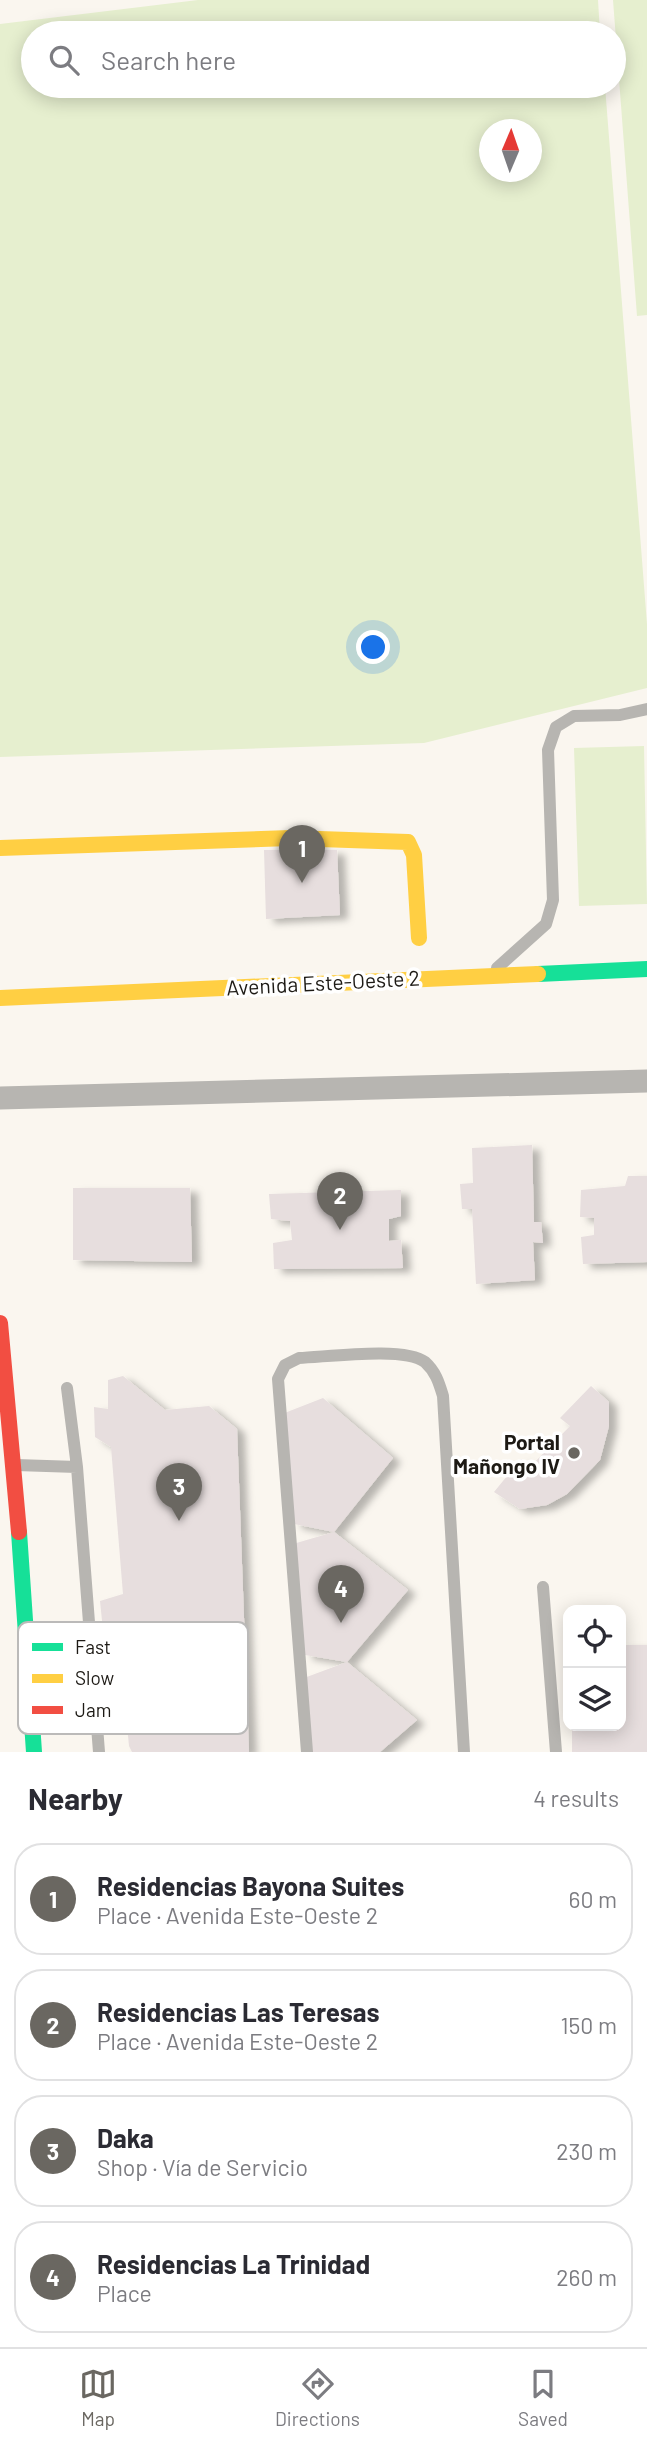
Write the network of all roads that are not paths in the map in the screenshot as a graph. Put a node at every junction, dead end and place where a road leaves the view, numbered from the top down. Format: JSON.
{"nodes":[{"id":1,"x":647,"y":709,"type":"edge"},
{"id":2,"x":0,"y":848,"type":"edge"},
{"id":3,"x":419,"y":939,"type":"dead end"},
{"id":4,"x":647,"y":969,"type":"edge"},
{"id":5,"x":489,"y":974,"type":"junction"},
{"id":6,"x":0,"y":998,"type":"edge"},
{"id":7,"x":647,"y":1081,"type":"edge"},
{"id":8,"x":0,"y":1098,"type":"edge"},
{"id":9,"x":0,"y":1323,"type":"edge"},
{"id":10,"x":67,"y":1388,"type":"dead end"},
{"id":11,"x":15,"y":1465,"type":"junction"},
{"id":12,"x":76,"y":1467,"type":"junction"},
{"id":13,"x":543,"y":1587,"type":"dead end"},
{"id":14,"x":25,"y":1622,"type":"edge"},
{"id":15,"x":89,"y":1622,"type":"edge"},
{"id":16,"x":33,"y":1734,"type":"edge"},
{"id":17,"x":98,"y":1734,"type":"edge"},
{"id":18,"x":34,"y":1752,"type":"edge"},
{"id":19,"x":99,"y":1752,"type":"edge"},
{"id":20,"x":307,"y":1752,"type":"edge"},
{"id":21,"x":464,"y":1752,"type":"edge"},
{"id":22,"x":556,"y":1752,"type":"edge"}],
"edges":[{"from":1,"to":5,"type":"lane"},
{"from":2,"to":3,"type":"street"},
{"from":4,"to":5,"type":"street","name":"Avenida Este-Oeste 2"},
{"from":5,"to":6,"type":"street","name":"Avenida Este-Oeste 2"},
{"from":7,"to":8,"type":"street"},
{"from":9,"to":11,"type":"street"},
{"from":10,"to":12,"type":"lane"},
{"from":11,"to":12,"type":"lane"},
{"from":11,"to":14,"type":"street"},
{"from":12,"to":15,"type":"lane"},
{"from":13,"to":22,"type":"lane"},
{"from":16,"to":18,"type":"street"},
{"from":17,"to":19,"type":"lane"},
{"from":20,"to":21,"type":"lane"}]}
